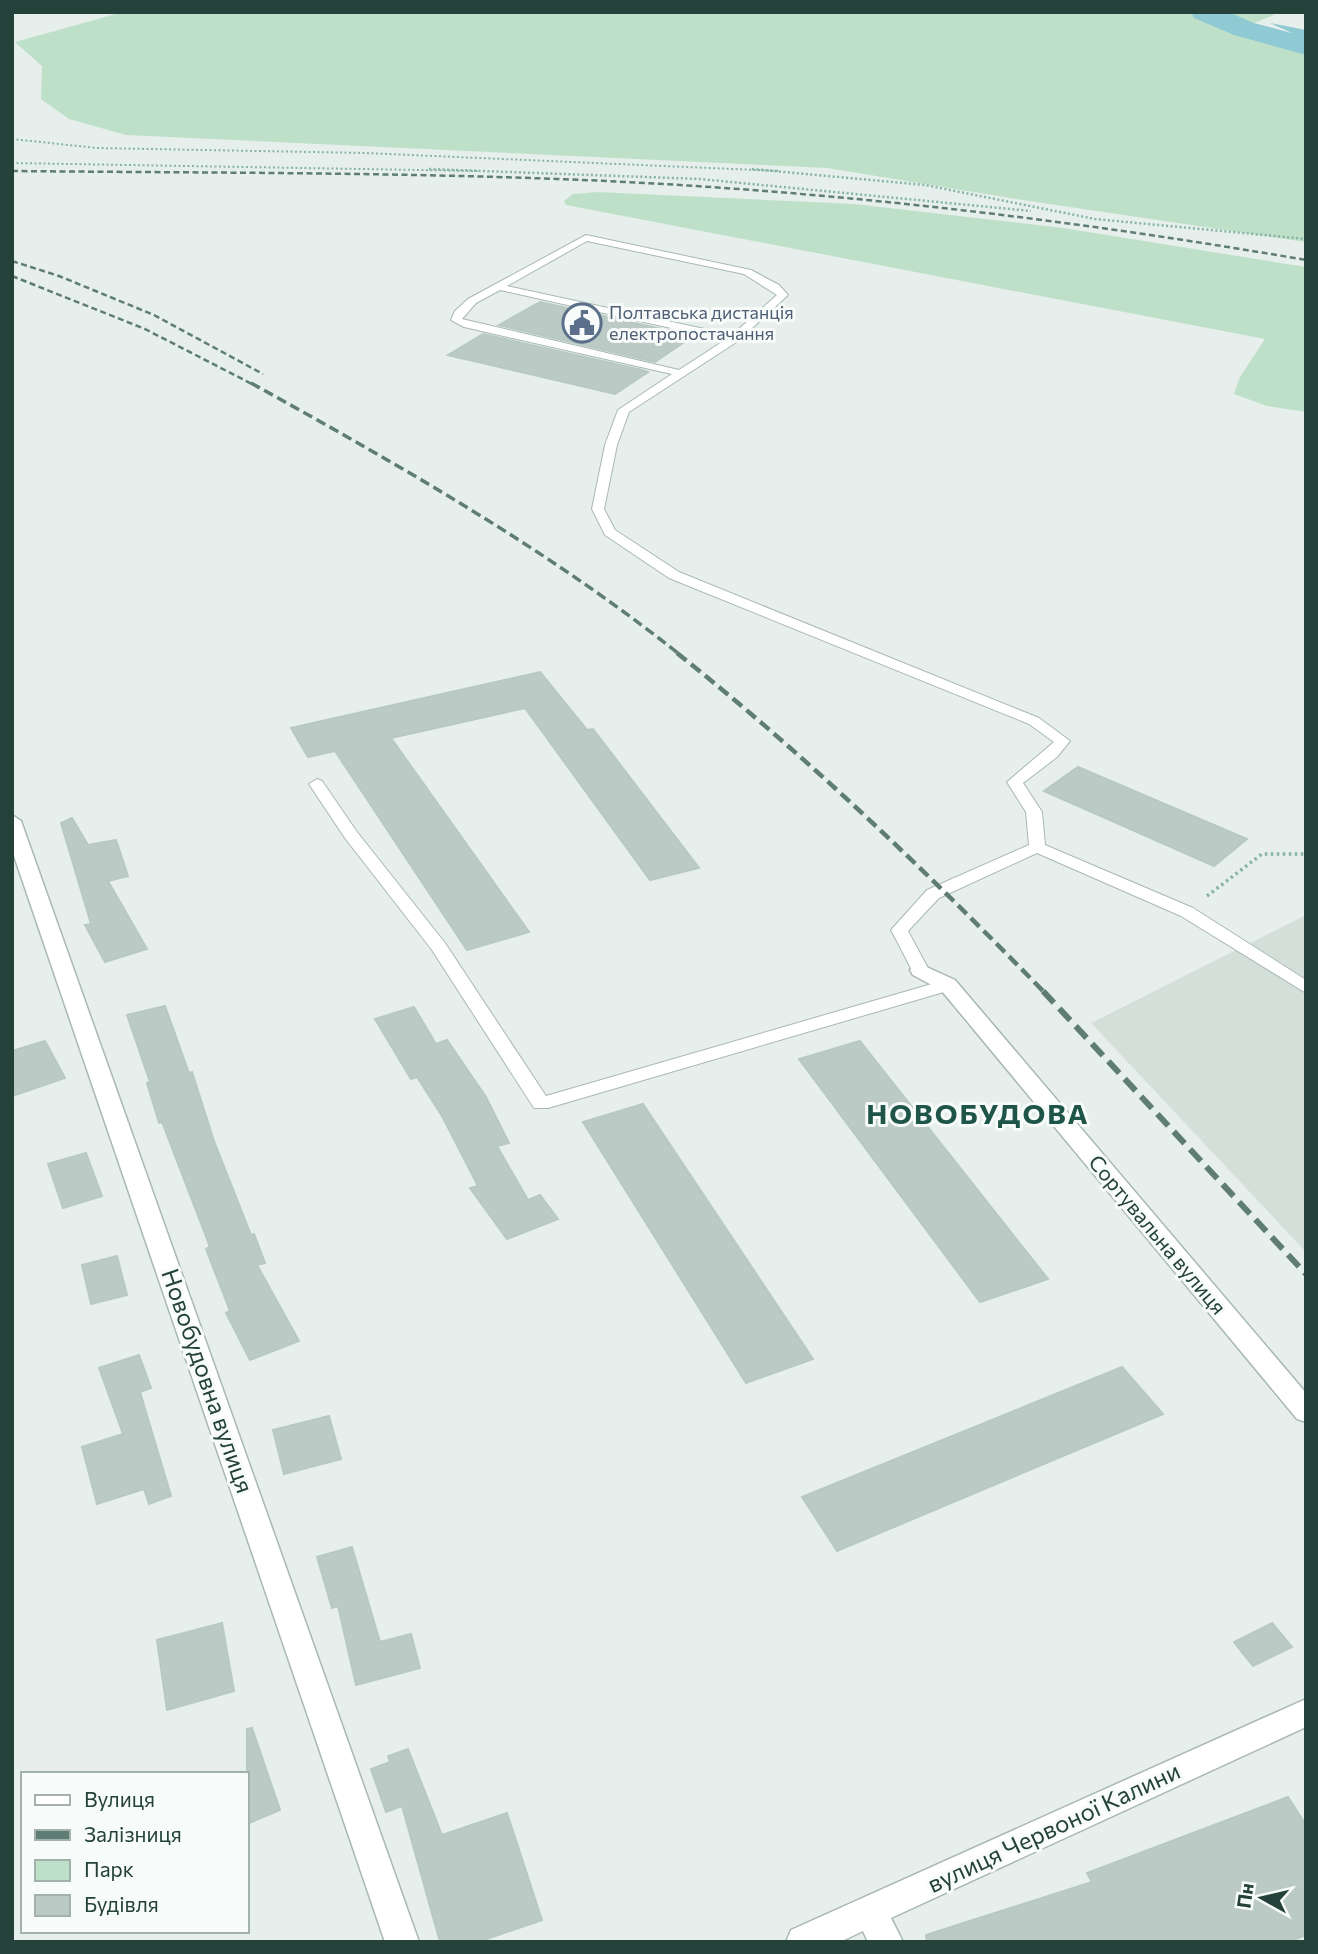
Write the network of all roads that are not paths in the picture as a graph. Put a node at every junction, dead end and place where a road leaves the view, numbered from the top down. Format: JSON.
{"nodes":[{"id":1,"x":499,"y":287,"type":"junction"},
{"id":2,"x":734,"y":339,"type":"junction"},
{"id":3,"x":680,"y":373,"type":"junction"},
{"id":4,"x":317,"y":784,"type":"dead end"},
{"id":5,"x":12,"y":821,"type":"edge"},
{"id":6,"x":1037,"y":847,"type":"junction"},
{"id":7,"x":920,"y":970,"type":"joint"},
{"id":8,"x":948,"y":985,"type":"junction"},
{"id":9,"x":1306,"y":989,"type":"edge"},
{"id":10,"x":1306,"y":1412,"type":"edge"},
{"id":11,"x":1306,"y":1712,"type":"edge"},
{"id":12,"x":870,"y":1912,"type":"junction"},
{"id":13,"x":402,"y":1942,"type":"edge"},
{"id":14,"x":803,"y":1942,"type":"edge"},
{"id":15,"x":886,"y":1942,"type":"edge"}],
"edges":[{"from":1,"to":2,"type":"lane"},
{"from":1,"to":2,"type":"lane"},
{"from":1,"to":3,"type":"lane"},
{"from":2,"to":3,"type":"lane"},
{"from":3,"to":6,"type":"lane"},
{"from":4,"to":8,"type":"lane"},
{"from":5,"to":13,"type":"street","name":"Новобудовна вулиця"},
{"from":6,"to":7,"type":"lane"},
{"from":6,"to":9,"type":"lane"},
{"from":7,"to":8,"type":"street","name":"Сортувальна вулиця"},
{"from":8,"to":10,"type":"street","name":"Сортувальна вулиця"},
{"from":11,"to":12,"type":"street","name":"вулиця Червоної Калини"},
{"from":12,"to":14,"type":"street","name":"вулиця Червоної Калини"},
{"from":12,"to":15,"type":"street"}]}
